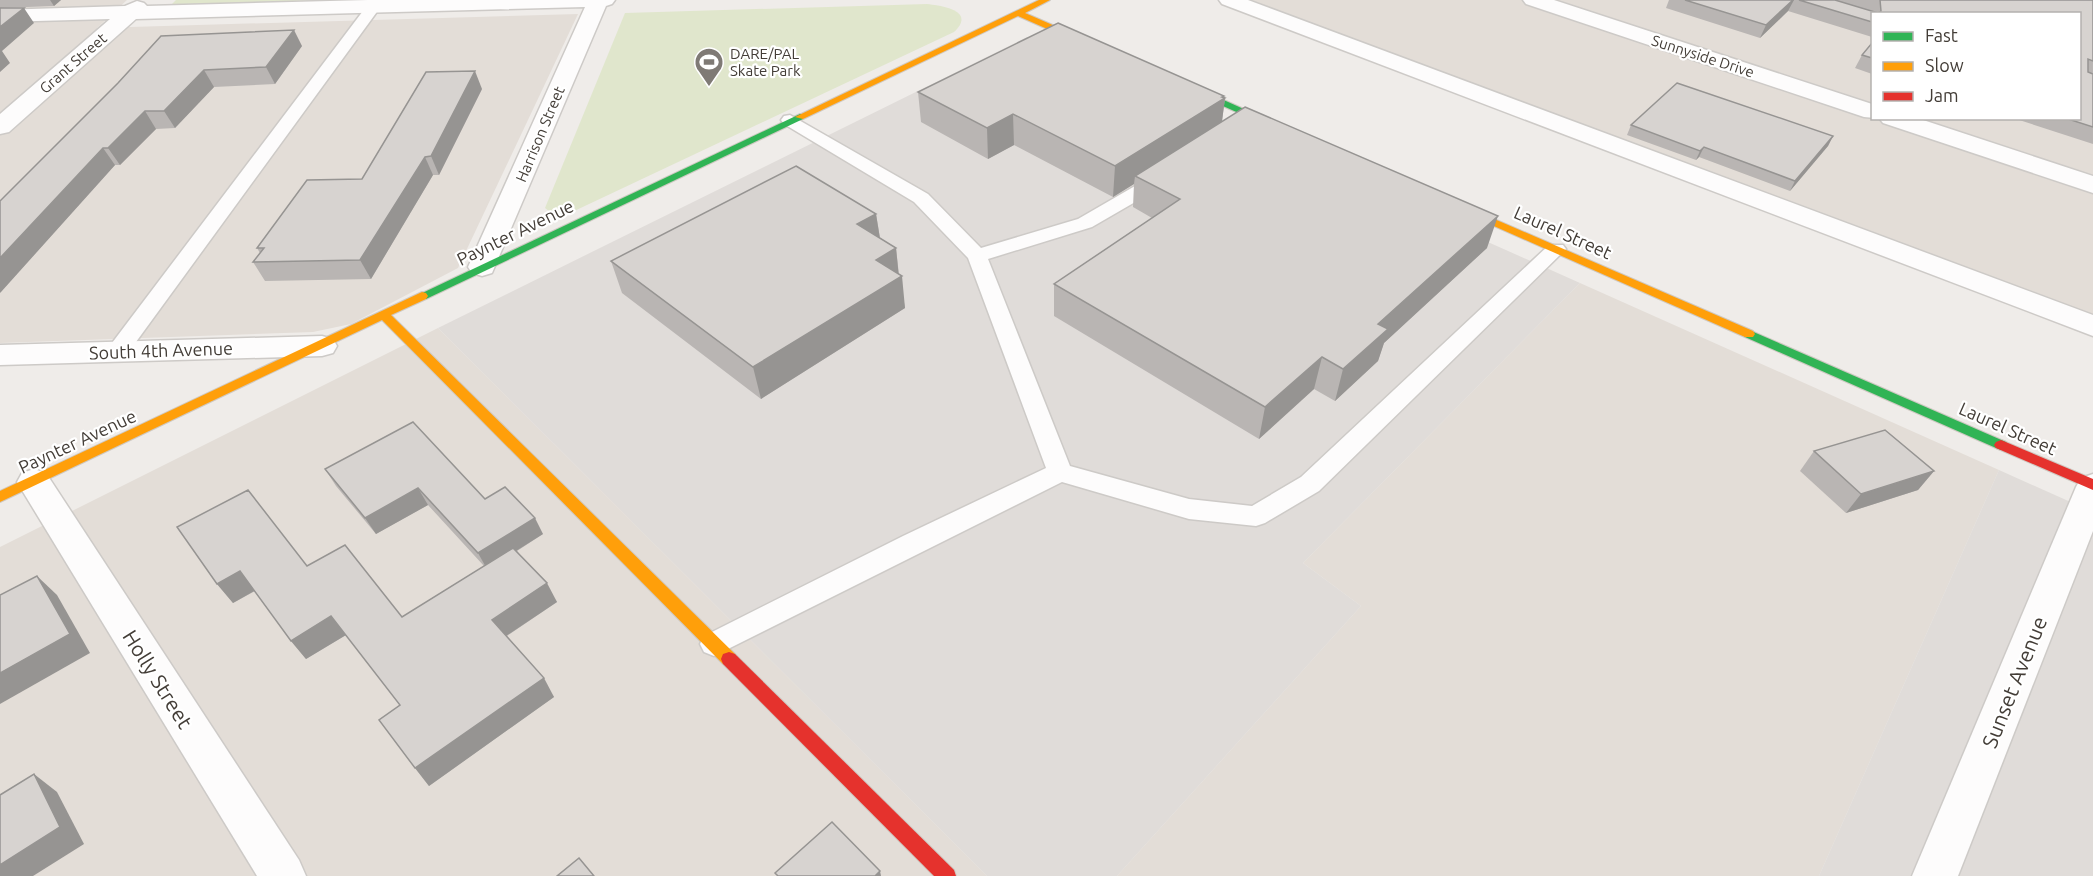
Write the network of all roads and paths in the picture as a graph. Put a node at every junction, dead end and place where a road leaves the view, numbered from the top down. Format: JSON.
{"nodes":[{"id":1,"x":598,"y":0,"type":"edge"},
{"id":2,"x":605,"y":0,"type":"edge"},
{"id":3,"x":1046,"y":0,"type":"edge"},
{"id":4,"x":1229,"y":0,"type":"edge"},
{"id":5,"x":1533,"y":0,"type":"edge"},
{"id":6,"x":138,"y":6,"type":"edge"},
{"id":7,"x":374,"y":6,"type":"junction"},
{"id":8,"x":1018,"y":13,"type":"junction"},
{"id":9,"x":0,"y":16,"type":"edge"},
{"id":10,"x":1102,"y":50,"type":"edge"},
{"id":11,"x":1166,"y":78,"type":"edge"},
{"id":12,"x":1871,"y":112,"type":"edge"},
{"id":13,"x":1256,"y":117,"type":"junction"},
{"id":14,"x":790,"y":120,"type":"junction"},
{"id":15,"x":1897,"y":120,"type":"edge"},
{"id":16,"x":0,"y":127,"type":"edge"},
{"id":17,"x":1236,"y":130,"type":"edge"},
{"id":18,"x":1299,"y":136,"type":"edge"},
{"id":19,"x":1177,"y":169,"type":"edge"},
{"id":20,"x":2093,"y":185,"type":"edge"},
{"id":21,"x":1438,"y":197,"type":"edge"},
{"id":22,"x":1556,"y":249,"type":"junction"},
{"id":23,"x":977,"y":256,"type":"junction"},
{"id":24,"x":482,"y":267,"type":"junction"},
{"id":25,"x":384,"y":315,"type":"junction"},
{"id":26,"x":2093,"y":326,"type":"edge"},
{"id":27,"x":322,"y":345,"type":"junction"},
{"id":28,"x":117,"y":351,"type":"junction"},
{"id":29,"x":0,"y":355,"type":"edge"},
{"id":30,"x":1060,"y":472,"type":"junction"},
{"id":31,"x":2093,"y":486,"type":"edge"},
{"id":32,"x":17,"y":490,"type":"edge"},
{"id":33,"x":714,"y":644,"type":"junction"},
{"id":34,"x":283,"y":876,"type":"edge"},
{"id":35,"x":947,"y":876,"type":"edge"},
{"id":36,"x":1935,"y":876,"type":"edge"}],
"edges":[{"from":1,"to":2,"type":"street"},
{"from":1,"to":7,"type":"street"},
{"from":1,"to":24,"type":"street","name":"Harrison Street"},
{"from":3,"to":8,"type":"street","name":"Paynter Avenue"},
{"from":4,"to":26,"type":"street"},
{"from":5,"to":12,"type":"street","name":"Sunnyside Drive"},
{"from":6,"to":7,"type":"street"},
{"from":6,"to":9,"type":"street"},
{"from":6,"to":16,"type":"street","name":"Grant Street"},
{"from":7,"to":28,"type":"lane"},
{"from":8,"to":10,"type":"street"},
{"from":8,"to":14,"type":"street","name":"Paynter Avenue"},
{"from":11,"to":13,"type":"street"},
{"from":13,"to":17,"type":"lane"},
{"from":13,"to":18,"type":"street"},
{"from":14,"to":23,"type":"lane"},
{"from":14,"to":24,"type":"street","name":"Paynter Avenue"},
{"from":15,"to":20,"type":"street"},
{"from":19,"to":23,"type":"lane"},
{"from":21,"to":22,"type":"street","name":"Laurel Street"},
{"from":22,"to":30,"type":"lane"},
{"from":22,"to":31,"type":"street","name":"Laurel Street"},
{"from":23,"to":30,"type":"lane"},
{"from":24,"to":25,"type":"street","name":"Paynter Avenue"},
{"from":25,"to":27,"type":"street","name":"Paynter Avenue"},
{"from":25,"to":33,"type":"street"},
{"from":27,"to":28,"type":"street","name":"South 4th Avenue"},
{"from":27,"to":32,"type":"street","name":"Paynter Avenue"},
{"from":28,"to":29,"type":"street","name":"South 4th Avenue"},
{"from":30,"to":33,"type":"lane"},
{"from":31,"to":36,"type":"street","name":"Sunset Avenue"},
{"from":32,"to":34,"type":"street","name":"Holly Street"},
{"from":33,"to":35,"type":"street"}]}
